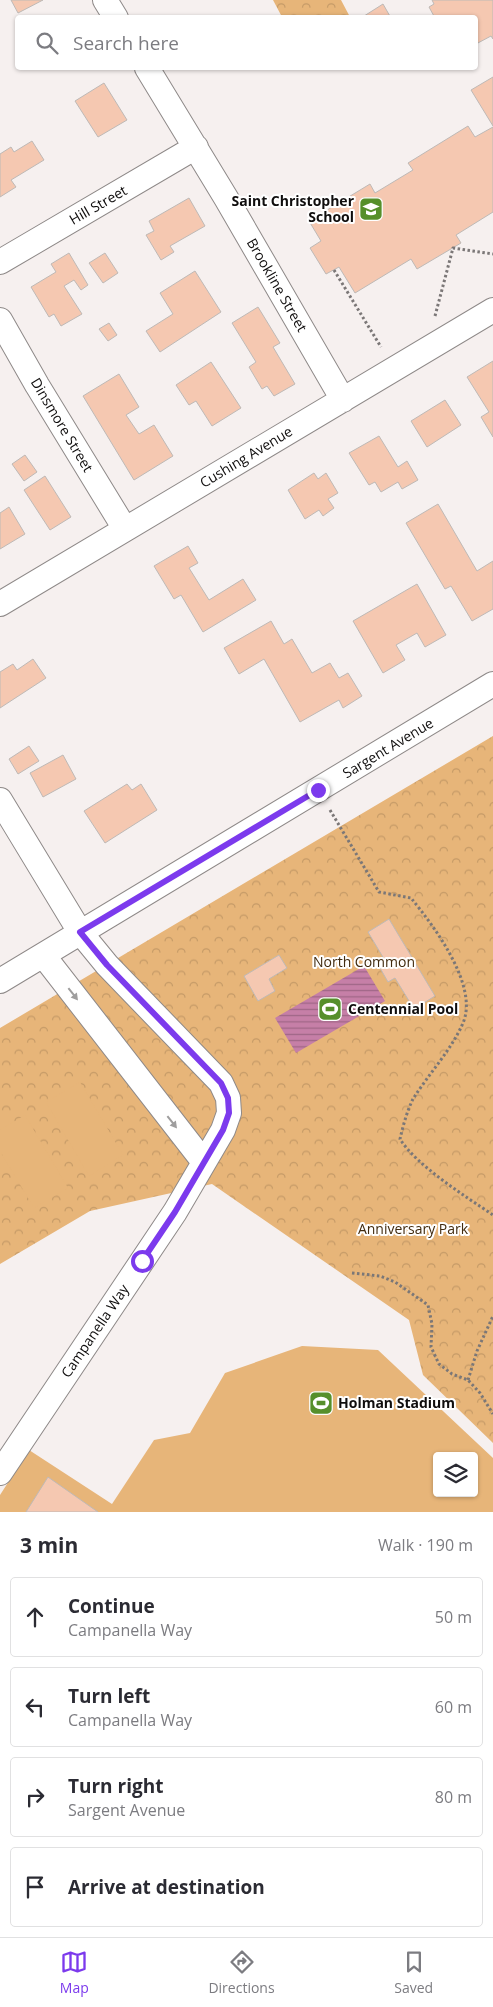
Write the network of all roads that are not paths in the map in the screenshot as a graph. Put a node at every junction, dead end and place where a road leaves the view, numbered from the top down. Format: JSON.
{"nodes":[{"id":1,"x":105,"y":0,"type":"edge"},
{"id":2,"x":114,"y":15,"type":"edge"},
{"id":3,"x":148,"y":70,"type":"edge"},
{"id":4,"x":196,"y":147,"type":"junction"},
{"id":5,"x":0,"y":262,"type":"edge"},
{"id":6,"x":493,"y":310,"type":"edge"},
{"id":7,"x":0,"y":320,"type":"edge"},
{"id":8,"x":343,"y":400,"type":"junction"},
{"id":9,"x":126,"y":529,"type":"junction"},
{"id":10,"x":0,"y":604,"type":"edge"},
{"id":11,"x":493,"y":684,"type":"edge"},
{"id":12,"x":0,"y":800,"type":"edge"},
{"id":13,"x":80,"y":932,"type":"junction"},
{"id":14,"x":43,"y":955,"type":"junction"},
{"id":15,"x":0,"y":981,"type":"edge"},
{"id":16,"x":203,"y":1161,"type":"junction"},
{"id":17,"x":0,"y":1473,"type":"edge"}],
"edges":[{"from":1,"to":2,"type":"street"},
{"from":3,"to":4,"type":"street","name":"Brookline Street"},
{"from":4,"to":5,"type":"street","name":"Hill Street"},
{"from":4,"to":8,"type":"street","name":"Brookline Street"},
{"from":6,"to":8,"type":"street","name":"Cushing Avenue"},
{"from":7,"to":9,"type":"street","name":"Dinsmore Street"},
{"from":8,"to":9,"type":"street","name":"Cushing Avenue"},
{"from":9,"to":10,"type":"street","name":"Cushing Avenue"},
{"from":11,"to":13,"type":"street","name":"Sargent Avenue"},
{"from":12,"to":13,"type":"street","name":"Campanella Way"},
{"from":13,"to":14,"type":"street","name":"Sargent Avenue"},
{"from":13,"to":16,"type":"street","name":"Campanella Way"},
{"from":14,"to":15,"type":"street","name":"Sargent Avenue"},
{"from":14,"to":16,"type":"street","one_way":true},
{"from":16,"to":17,"type":"street","name":"Campanella Way"}]}
